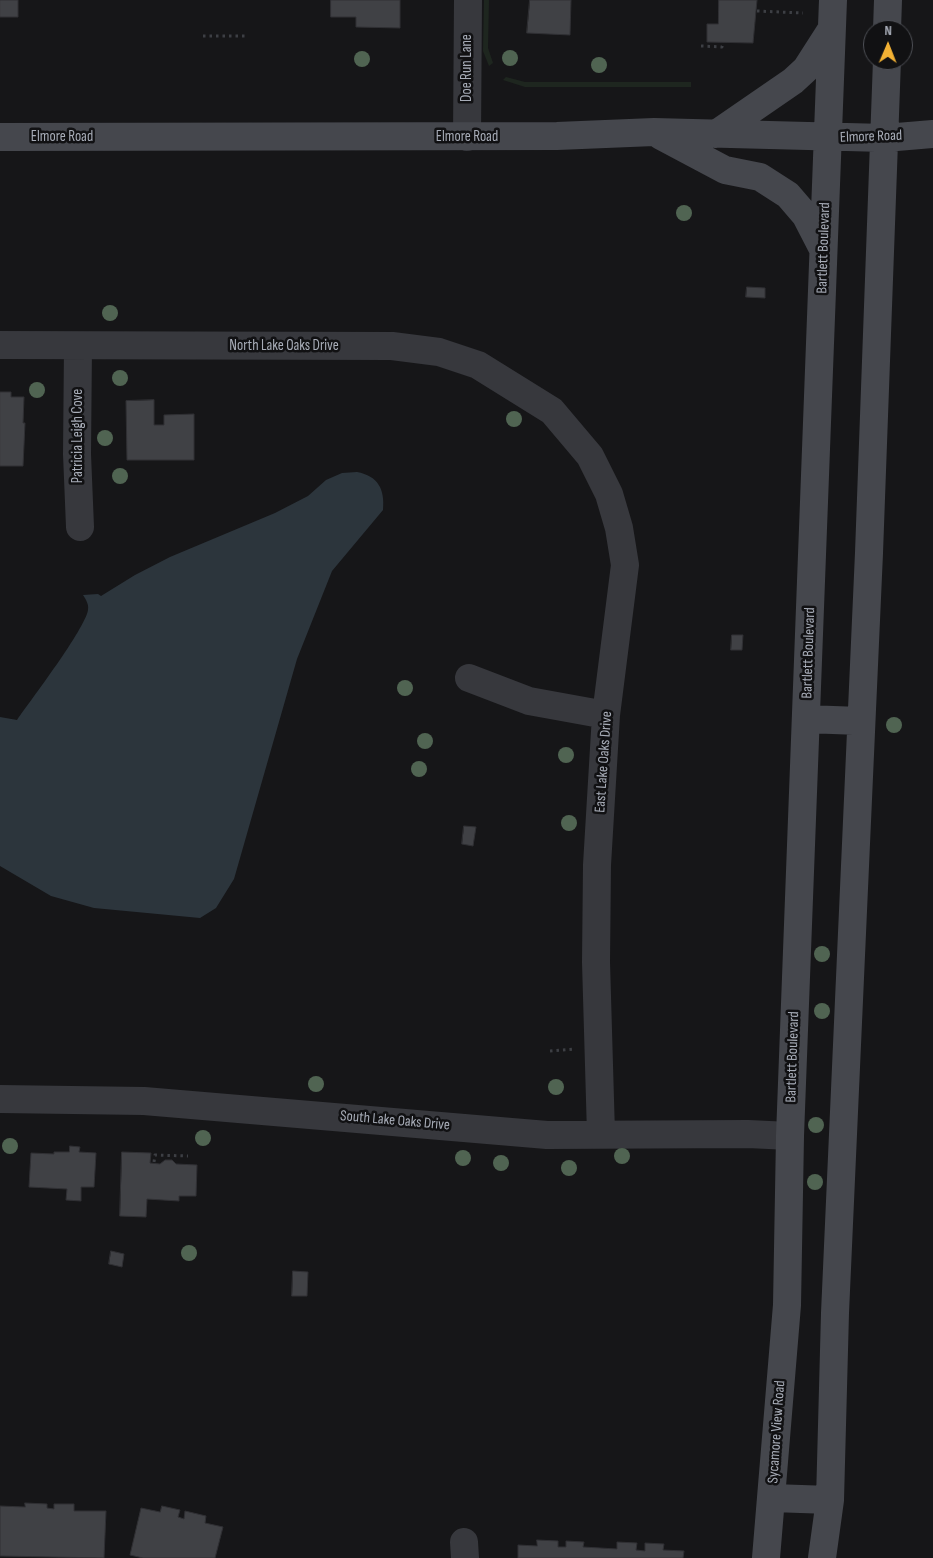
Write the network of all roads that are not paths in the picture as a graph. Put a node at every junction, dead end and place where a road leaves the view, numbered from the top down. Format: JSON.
{"nodes":[{"id":1,"x":468,"y":0,"type":"edge"},
{"id":2,"x":832,"y":0,"type":"edge"},
{"id":3,"x":888,"y":0,"type":"edge"},
{"id":4,"x":887,"y":20,"type":"edge"},
{"id":5,"x":832,"y":29,"type":"junction"},
{"id":6,"x":887,"y":70,"type":"edge"},
{"id":7,"x":654,"y":132,"type":"junction"},
{"id":8,"x":716,"y":134,"type":"junction"},
{"id":9,"x":933,"y":134,"type":"edge"},
{"id":10,"x":0,"y":137,"type":"edge"},
{"id":11,"x":467,"y":137,"type":"junction"},
{"id":12,"x":827,"y":138,"type":"junction"},
{"id":13,"x":885,"y":138,"type":"junction"},
{"id":14,"x":824,"y":251,"type":"junction"},
{"id":15,"x":0,"y":345,"type":"edge"},
{"id":16,"x":78,"y":346,"type":"junction"},
{"id":17,"x":552,"y":411,"type":"joint"},
{"id":18,"x":80,"y":526,"type":"dead end"},
{"id":19,"x":469,"y":678,"type":"dead end"},
{"id":20,"x":606,"y":715,"type":"junction"},
{"id":21,"x":806,"y":719,"type":"junction"},
{"id":22,"x":860,"y":721,"type":"junction"},
{"id":23,"x":0,"y":1099,"type":"edge"},
{"id":24,"x":601,"y":1134,"type":"junction"},
{"id":25,"x":790,"y":1136,"type":"junction"},
{"id":26,"x":786,"y":1305,"type":"joint"},
{"id":27,"x":772,"y":1498,"type":"junction"},
{"id":28,"x":830,"y":1500,"type":"junction"},
{"id":29,"x":766,"y":1558,"type":"edge"},
{"id":30,"x":822,"y":1558,"type":"edge"}],
"edges":[{"from":1,"to":11,"type":"street","name":"Doe Run Lane"},
{"from":2,"to":5,"type":"main road","name":"Bartlett Boulevard"},
{"from":3,"to":4,"type":"main road"},
{"from":5,"to":8,"type":"main road"},
{"from":5,"to":12,"type":"main road","name":"Bartlett Boulevard"},
{"from":6,"to":13,"type":"main road"},
{"from":7,"to":8,"type":"main road","name":"Elmore Road"},
{"from":7,"to":11,"type":"main road","name":"Elmore Road"},
{"from":7,"to":14,"type":"main road"},
{"from":8,"to":12,"type":"main road","name":"Elmore Road"},
{"from":9,"to":13,"type":"main road","name":"Elmore Road"},
{"from":10,"to":11,"type":"main road","name":"Elmore Road"},
{"from":12,"to":13,"type":"main road","name":"Elmore Road"},
{"from":12,"to":14,"type":"main road","name":"Bartlett Boulevard"},
{"from":13,"to":22,"type":"main road"},
{"from":14,"to":21,"type":"main road","name":"Bartlett Boulevard"},
{"from":15,"to":16,"type":"street","name":"North Lake Oaks Drive"},
{"from":16,"to":17,"type":"street","name":"North Lake Oaks Drive"},
{"from":16,"to":18,"type":"street","name":"Patricia Leigh Cove"},
{"from":17,"to":20,"type":"street","name":"East Lake Oaks Drive"},
{"from":19,"to":20,"type":"street"},
{"from":20,"to":24,"type":"street","name":"East Lake Oaks Drive"},
{"from":21,"to":22,"type":"main road"},
{"from":21,"to":25,"type":"main road","name":"Bartlett Boulevard"},
{"from":22,"to":28,"type":"main road"},
{"from":23,"to":24,"type":"street","name":"South Lake Oaks Drive"},
{"from":24,"to":25,"type":"street","name":"South Lake Oaks Drive"},
{"from":25,"to":26,"type":"main road","name":"Bartlett Boulevard"},
{"from":26,"to":27,"type":"main road","name":"Sycamore View Road"},
{"from":27,"to":28,"type":"main road"},
{"from":27,"to":29,"type":"main road","name":"Sycamore View Road"},
{"from":28,"to":30,"type":"main road"}]}
